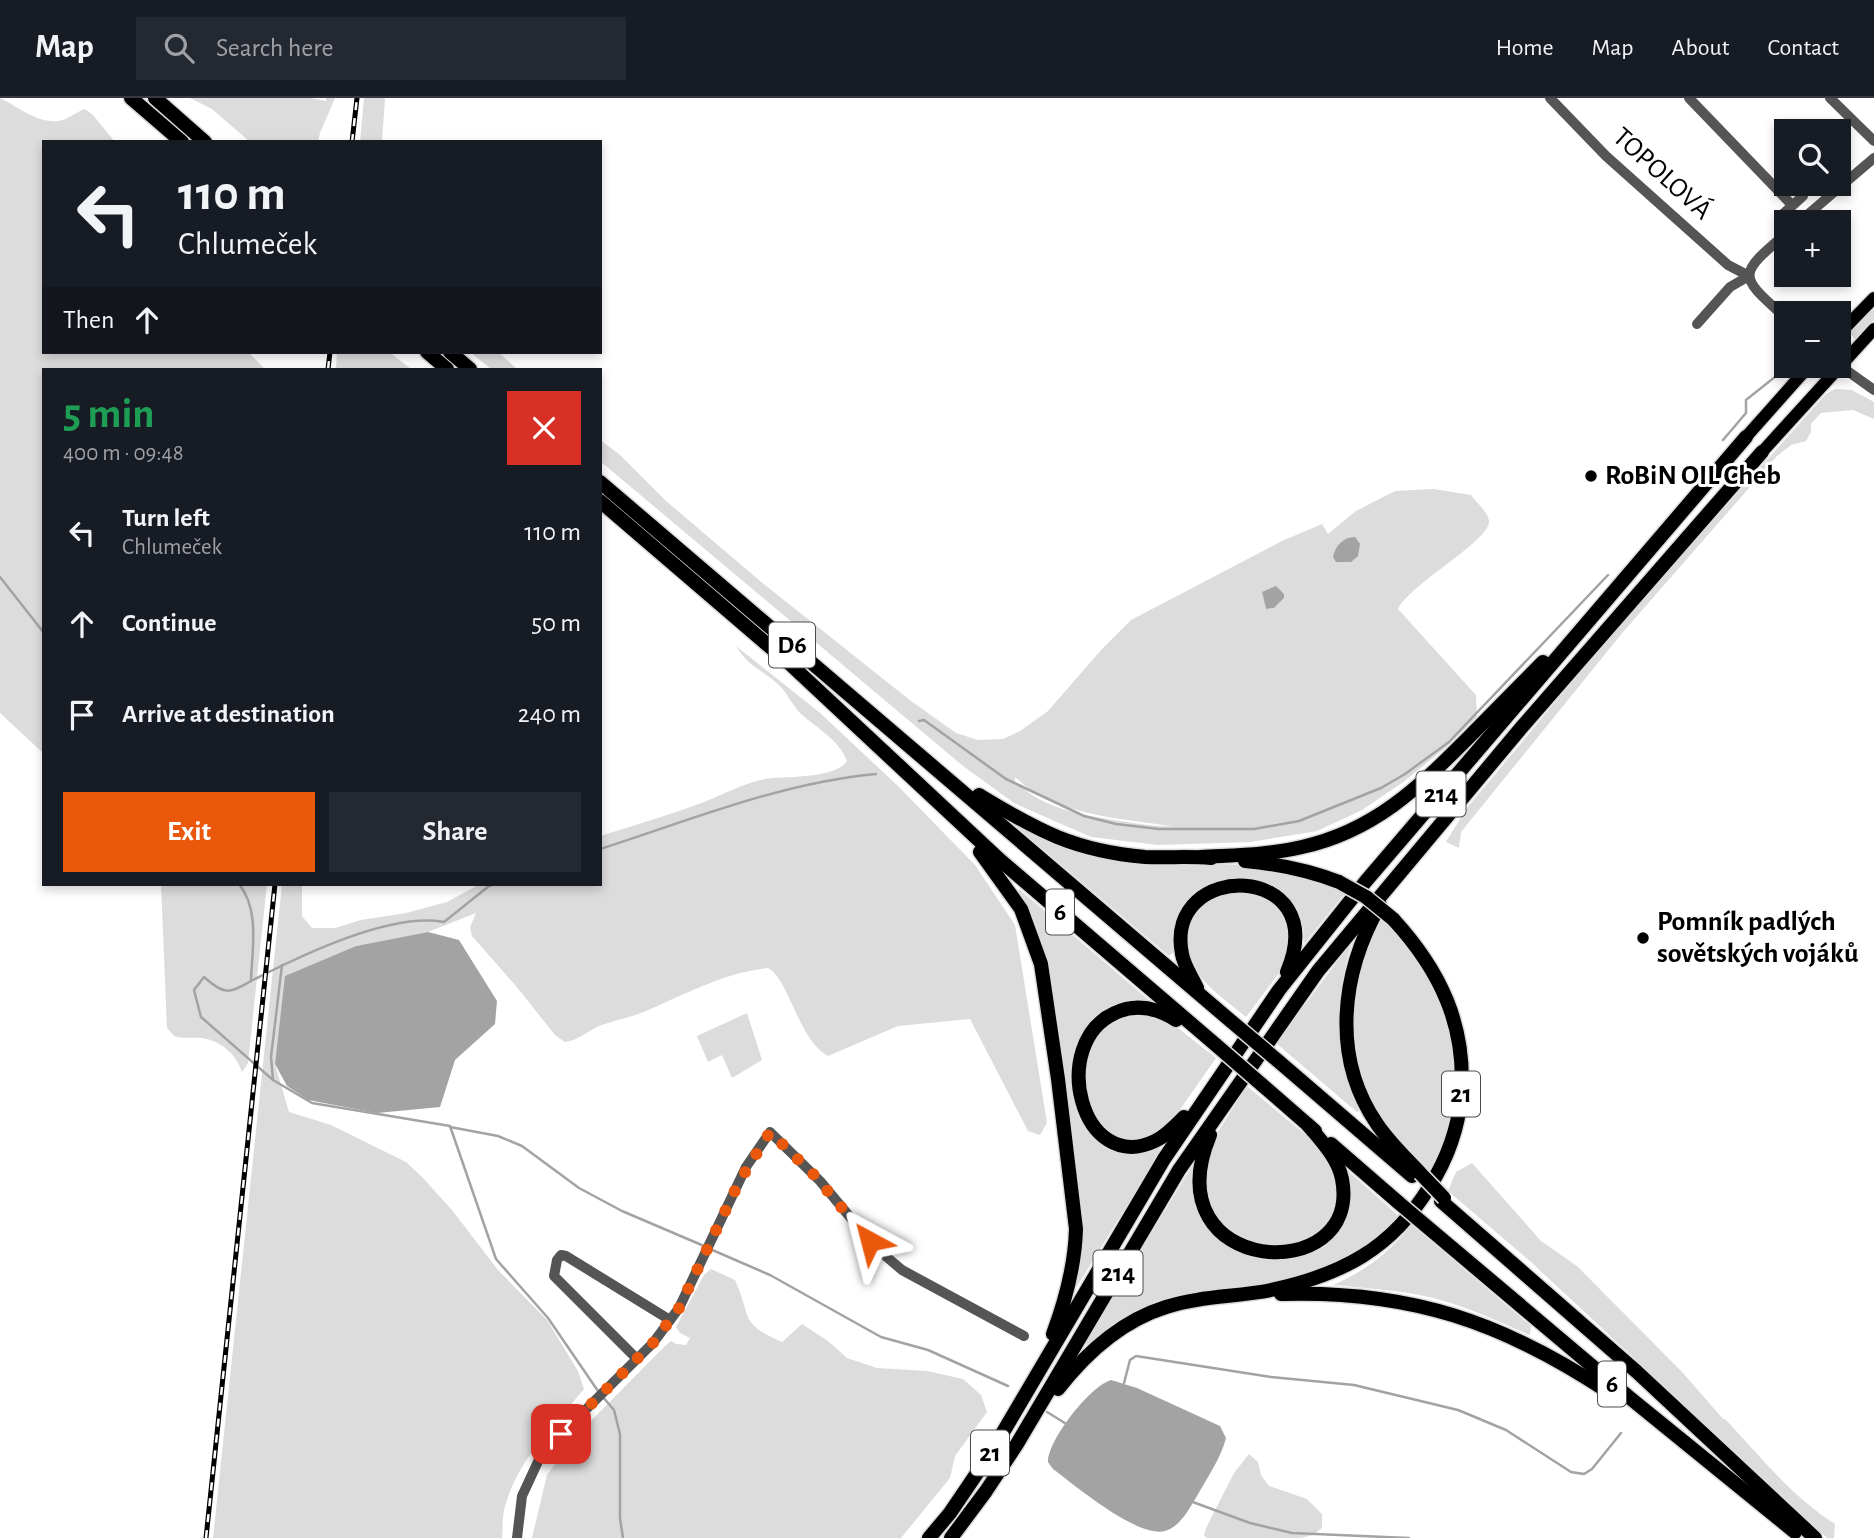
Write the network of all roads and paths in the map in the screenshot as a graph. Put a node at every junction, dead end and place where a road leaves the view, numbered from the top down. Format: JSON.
{"nodes":[{"id":1,"x":131,"y":98,"type":"edge"},
{"id":2,"x":155,"y":98,"type":"edge"},
{"id":3,"x":1550,"y":98,"type":"edge"},
{"id":4,"x":1689,"y":98,"type":"edge"},
{"id":5,"x":1830,"y":98,"type":"edge"},
{"id":6,"x":179,"y":140,"type":"edge"},
{"id":7,"x":203,"y":140,"type":"edge"},
{"id":8,"x":1874,"y":141,"type":"edge"},
{"id":9,"x":1874,"y":158,"type":"edge"},
{"id":10,"x":1802,"y":196,"type":"dead end"},
{"id":11,"x":1792,"y":205,"type":"junction"},
{"id":12,"x":1787,"y":210,"type":"edge"},
{"id":13,"x":1813,"y":210,"type":"edge"},
{"id":14,"x":1774,"y":244,"type":"edge"},
{"id":15,"x":1749,"y":276,"type":"junction"},
{"id":16,"x":1874,"y":298,"type":"edge"},
{"id":17,"x":1774,"y":307,"type":"edge"},
{"id":18,"x":1851,"y":322,"type":"edge"},
{"id":19,"x":1697,"y":324,"type":"dead end"},
{"id":20,"x":1874,"y":329,"type":"edge"},
{"id":21,"x":1851,"y":353,"type":"edge"},
{"id":22,"x":429,"y":354,"type":"edge"},
{"id":23,"x":452,"y":354,"type":"edge"},
{"id":24,"x":446,"y":368,"type":"edge"},
{"id":25,"x":469,"y":368,"type":"edge"},
{"id":26,"x":1851,"y":373,"type":"edge"},
{"id":27,"x":1798,"y":378,"type":"edge"},
{"id":28,"x":1828,"y":378,"type":"edge"},
{"id":29,"x":1874,"y":390,"type":"edge"},
{"id":30,"x":1746,"y":437,"type":"joint"},
{"id":31,"x":1762,"y":452,"type":"joint"},
{"id":32,"x":602,"y":484,"type":"edge"},
{"id":33,"x":602,"y":503,"type":"edge"},
{"id":34,"x":1607,"y":600,"type":"junction"},
{"id":35,"x":790,"y":664,"type":"joint"},
{"id":36,"x":906,"y":775,"type":"junction"},
{"id":37,"x":945,"y":775,"type":"junction"},
{"id":38,"x":1201,"y":857,"type":"junction"},
{"id":39,"x":1399,"y":873,"type":"junction"},
{"id":40,"x":1155,"y":956,"type":"joint"},
{"id":41,"x":1279,"y":990,"type":"junction"},
{"id":42,"x":1201,"y":995,"type":"junction"},
{"id":43,"x":1216,"y":1045,"type":"junction"},
{"id":44,"x":1205,"y":1097,"type":"junction"},
{"id":45,"x":1222,"y":1106,"type":"junction"},
{"id":46,"x":1308,"y":1125,"type":"junction"},
{"id":47,"x":1418,"y":1176,"type":"junction"},
{"id":48,"x":1245,"y":1294,"type":"junction"},
{"id":49,"x":670,"y":1320,"type":"junction"},
{"id":50,"x":1024,"y":1336,"type":"dead end"},
{"id":51,"x":637,"y":1359,"type":"junction"},
{"id":52,"x":1043,"y":1363,"type":"junction"},
{"id":53,"x":1685,"y":1443,"type":"junction"},
{"id":54,"x":1017,"y":1444,"type":"junction"},
{"id":55,"x":517,"y":1538,"type":"edge"},
{"id":56,"x":929,"y":1538,"type":"edge"},
{"id":57,"x":951,"y":1538,"type":"edge"},
{"id":58,"x":1803,"y":1538,"type":"edge"},
{"id":59,"x":1815,"y":1538,"type":"edge"}],
"edges":[{"from":1,"to":6,"type":"highway"},
{"from":2,"to":7,"type":"highway"},
{"from":3,"to":15,"type":"street","name":"TOPOLOVÁ"},
{"from":4,"to":11,"type":"street"},
{"from":5,"to":8,"type":"street"},
{"from":9,"to":13,"type":"street"},
{"from":10,"to":11,"type":"street"},
{"from":11,"to":12,"type":"street"},
{"from":14,"to":15,"type":"street"},
{"from":15,"to":17,"type":"street"},
{"from":15,"to":19,"type":"street"},
{"from":16,"to":18,"type":"main road"},
{"from":20,"to":21,"type":"main road","number":"214"},
{"from":22,"to":24,"type":"highway"},
{"from":23,"to":25,"type":"highway"},
{"from":26,"to":29,"type":"street"},
{"from":27,"to":30,"type":"main road","number":"214"},
{"from":28,"to":31,"type":"main road","number":"214"},
{"from":30,"to":34,"type":"highway","number":"214"},
{"from":31,"to":39,"type":"highway","number":"214"},
{"from":32,"to":37,"type":"highway","number":"D6"},
{"from":33,"to":35,"type":"highway","number":"D6"},
{"from":34,"to":38,"type":"highway","number":"21"},
{"from":34,"to":41,"type":"highway","number":"214"},
{"from":35,"to":36,"type":"highway","number":"6"},
{"from":36,"to":43,"type":"highway","number":"6"},
{"from":36,"to":52,"type":"highway","number":"21"},
{"from":37,"to":38,"type":"highway","number":"21"},
{"from":37,"to":40,"type":"highway","number":"D6"},
{"from":38,"to":48,"type":"highway","number":"21","bridge":true},
{"from":39,"to":45,"type":"highway","number":"214"},
{"from":39,"to":47,"type":"highway","number":"6"},
{"from":40,"to":42,"type":"highway","number":"6"},
{"from":41,"to":42,"type":"highway","number":"6"},
{"from":41,"to":44,"type":"highway","number":"214"},
{"from":42,"to":47,"type":"highway","number":"6","bridge":true},
{"from":43,"to":44,"type":"highway","number":"6"},
{"from":43,"to":46,"type":"highway","number":"6","bridge":true},
{"from":44,"to":52,"type":"highway","number":"214"},
{"from":45,"to":46,"type":"highway","number":"6"},
{"from":45,"to":54,"type":"highway","number":"214"},
{"from":46,"to":53,"type":"highway","number":"6","bridge":true},
{"from":47,"to":59,"type":"highway","number":"6"},
{"from":48,"to":53,"type":"highway","number":"6"},
{"from":48,"to":54,"type":"highway","number":"21"},
{"from":49,"to":50,"type":"street"},
{"from":49,"to":51,"type":"street"},
{"from":49,"to":51,"type":"street"},
{"from":51,"to":55,"type":"street"},
{"from":52,"to":56,"type":"highway","number":"21"},
{"from":53,"to":58,"type":"highway","number":"6"},
{"from":54,"to":57,"type":"highway","number":"21"}]}
